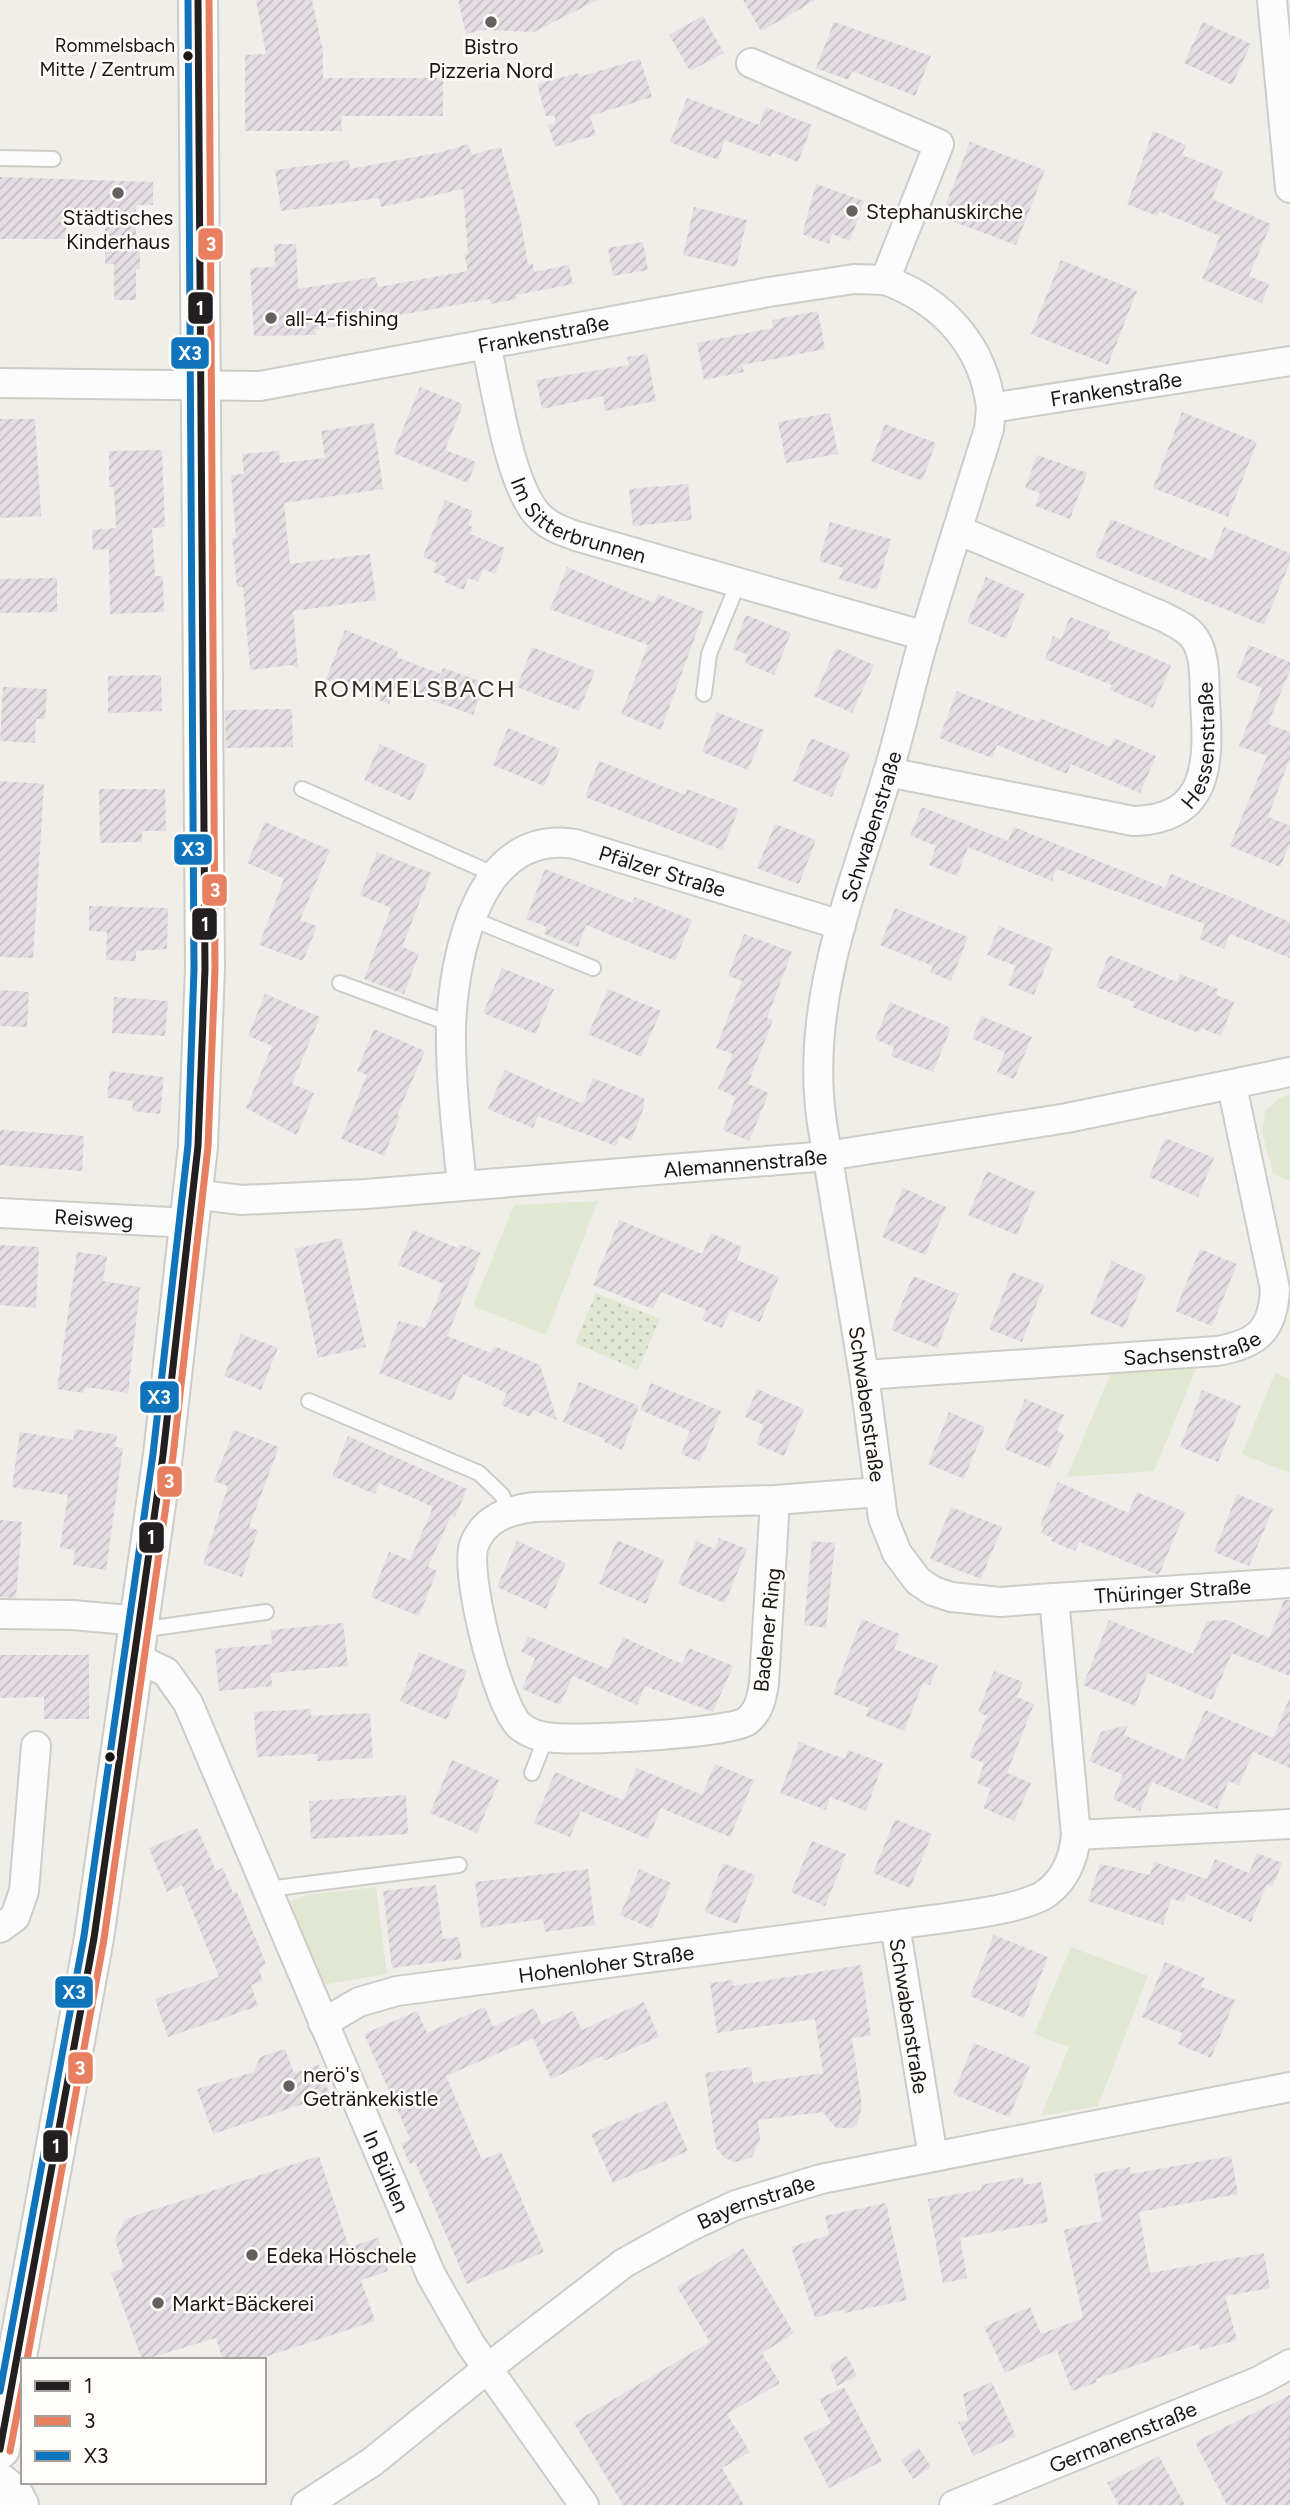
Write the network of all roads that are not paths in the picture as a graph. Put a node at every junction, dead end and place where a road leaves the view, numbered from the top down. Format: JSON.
{"nodes":[{"id":1,"x":198,"y":0,"type":"edge"},
{"id":2,"x":1272,"y":0,"type":"edge"},
{"id":3,"x":751,"y":63,"type":"dead end"},
{"id":4,"x":0,"y":158,"type":"edge"},
{"id":5,"x":53,"y":159,"type":"dead end"},
{"id":6,"x":1290,"y":188,"type":"edge"},
{"id":7,"x":886,"y":280,"type":"junction"},
{"id":8,"x":486,"y":344,"type":"junction"},
{"id":9,"x":1290,"y":361,"type":"edge"},
{"id":10,"x":0,"y":383,"type":"edge"},
{"id":11,"x":201,"y":387,"type":"junction"},
{"id":12,"x":990,"y":408,"type":"junction"},
{"id":13,"x":958,"y":530,"type":"junction"},
{"id":14,"x":738,"y":583,"type":"junction"},
{"id":15,"x":925,"y":636,"type":"junction"},
{"id":16,"x":704,"y":694,"type":"dead end"},
{"id":17,"x":888,"y":772,"type":"junction"},
{"id":18,"x":302,"y":789,"type":"dead end"},
{"id":19,"x":493,"y":874,"type":"junction"},
{"id":20,"x":472,"y":919,"type":"junction"},
{"id":21,"x":841,"y":925,"type":"junction"},
{"id":22,"x":593,"y":968,"type":"dead end"},
{"id":23,"x":340,"y":984,"type":"dead end"},
{"id":24,"x":452,"y":1024,"type":"junction"},
{"id":25,"x":1290,"y":1072,"type":"edge"},
{"id":26,"x":1232,"y":1086,"type":"junction"},
{"id":27,"x":827,"y":1156,"type":"junction"},
{"id":28,"x":462,"y":1186,"type":"junction"},
{"id":29,"x":191,"y":1209,"type":"junction"},
{"id":30,"x":0,"y":1213,"type":"edge"},
{"id":31,"x":864,"y":1375,"type":"junction"},
{"id":32,"x":309,"y":1401,"type":"dead end"},
{"id":33,"x":879,"y":1492,"type":"junction"},
{"id":34,"x":775,"y":1500,"type":"junction"},
{"id":35,"x":509,"y":1511,"type":"junction"},
{"id":36,"x":1290,"y":1583,"type":"edge"},
{"id":37,"x":1054,"y":1598,"type":"junction"},
{"id":38,"x":266,"y":1612,"type":"dead end"},
{"id":39,"x":0,"y":1614,"type":"edge"},
{"id":40,"x":138,"y":1636,"type":"junction"},
{"id":41,"x":546,"y":1737,"type":"junction"},
{"id":42,"x":36,"y":1746,"type":"dead end"},
{"id":43,"x":531,"y":1773,"type":"dead end"},
{"id":44,"x":1290,"y":1824,"type":"edge"},
{"id":45,"x":1076,"y":1835,"type":"junction"},
{"id":46,"x":459,"y":1865,"type":"dead end"},
{"id":47,"x":268,"y":1889,"type":"junction"},
{"id":48,"x":895,"y":1925,"type":"junction"},
{"id":49,"x":0,"y":1928,"type":"edge"},
{"id":50,"x":323,"y":2024,"type":"junction"},
{"id":51,"x":1290,"y":2087,"type":"edge"},
{"id":52,"x":933,"y":2157,"type":"junction"},
{"id":53,"x":1290,"y":2364,"type":"edge"},
{"id":54,"x":488,"y":2368,"type":"junction"},
{"id":55,"x":0,"y":2449,"type":"edge"},
{"id":56,"x":0,"y":2483,"type":"edge"},
{"id":57,"x":19,"y":2505,"type":"edge"},
{"id":58,"x":306,"y":2505,"type":"edge"},
{"id":59,"x":584,"y":2505,"type":"edge"},
{"id":60,"x":954,"y":2505,"type":"edge"}],
"edges":[{"from":1,"to":11,"type":"main road"},
{"from":2,"to":6,"type":"street"},
{"from":3,"to":7,"type":"street"},
{"from":4,"to":5,"type":"lane"},
{"from":7,"to":8,"type":"street","name":"Frankenstraße"},
{"from":7,"to":12,"type":"street","name":"Frankenstraße"},
{"from":8,"to":11,"type":"street","name":"Frankenstraße"},
{"from":8,"to":14,"type":"street","name":"Im Sitterbrunnen"},
{"from":9,"to":12,"type":"street","name":"Frankenstraße"},
{"from":10,"to":11,"type":"street","name":"Frankenstraße"},
{"from":11,"to":29,"type":"main road"},
{"from":12,"to":13,"type":"street","name":"Schwabenstraße"},
{"from":13,"to":15,"type":"street","name":"Schwabenstraße"},
{"from":13,"to":17,"type":"street","name":"Hessenstraße"},
{"from":14,"to":15,"type":"street","name":"Im Sitterbrunnen"},
{"from":14,"to":16,"type":"lane"},
{"from":15,"to":17,"type":"street","name":"Schwabenstraße"},
{"from":17,"to":21,"type":"street","name":"Schwabenstraße"},
{"from":18,"to":19,"type":"lane"},
{"from":19,"to":20,"type":"street","name":"Pfälzer Straße"},
{"from":19,"to":21,"type":"street","name":"Pfälzer Straße"},
{"from":20,"to":22,"type":"lane"},
{"from":20,"to":24,"type":"street","name":"Pfälzer Straße"},
{"from":21,"to":27,"type":"street","name":"Schwabenstraße"},
{"from":23,"to":24,"type":"lane"},
{"from":24,"to":28,"type":"street","name":"Pfälzer Straße"},
{"from":25,"to":26,"type":"street","name":"Alemannenstraße"},
{"from":26,"to":27,"type":"street","name":"Alemannenstraße"},
{"from":26,"to":31,"type":"street","name":"Sachsenstraße"},
{"from":27,"to":28,"type":"street","name":"Alemannenstraße"},
{"from":27,"to":31,"type":"street","name":"Schwabenstraße"},
{"from":28,"to":29,"type":"street","name":"Alemannenstraße"},
{"from":29,"to":30,"type":"street","name":"Reisweg"},
{"from":29,"to":40,"type":"main road"},
{"from":31,"to":33,"type":"street","name":"Schwabenstraße"},
{"from":32,"to":35,"type":"lane"},
{"from":33,"to":34,"type":"street"},
{"from":33,"to":37,"type":"street","name":"Schwabenstraße"},
{"from":34,"to":35,"type":"street"},
{"from":34,"to":41,"type":"street","name":"Badener Ring"},
{"from":35,"to":41,"type":"street"},
{"from":36,"to":37,"type":"street","name":"Thüringer Straße"},
{"from":37,"to":45,"type":"street","name":"Schwabenstraße"},
{"from":38,"to":40,"type":"lane"},
{"from":39,"to":40,"type":"street"},
{"from":40,"to":47,"type":"street","name":"In Bühlen"},
{"from":40,"to":55,"type":"main road"},
{"from":41,"to":43,"type":"lane"},
{"from":42,"to":49,"type":"street"},
{"from":44,"to":45,"type":"street"},
{"from":45,"to":48,"type":"street","name":"Schwabenstraße"},
{"from":46,"to":47,"type":"lane"},
{"from":47,"to":50,"type":"street","name":"In Bühlen"},
{"from":48,"to":50,"type":"street","name":"Hohenloher Straße"},
{"from":48,"to":52,"type":"street","name":"Schwabenstraße"},
{"from":50,"to":54,"type":"street","name":"In Bühlen"},
{"from":51,"to":52,"type":"street","name":"Bayernstraße"},
{"from":52,"to":54,"type":"street","name":"Bayernstraße"},
{"from":53,"to":60,"type":"street","name":"Germanenstraße"},
{"from":54,"to":58,"type":"street","name":"Bayernstraße"},
{"from":54,"to":59,"type":"street","name":"In Bühlen"},
{"from":56,"to":57,"type":"main road"}]}
